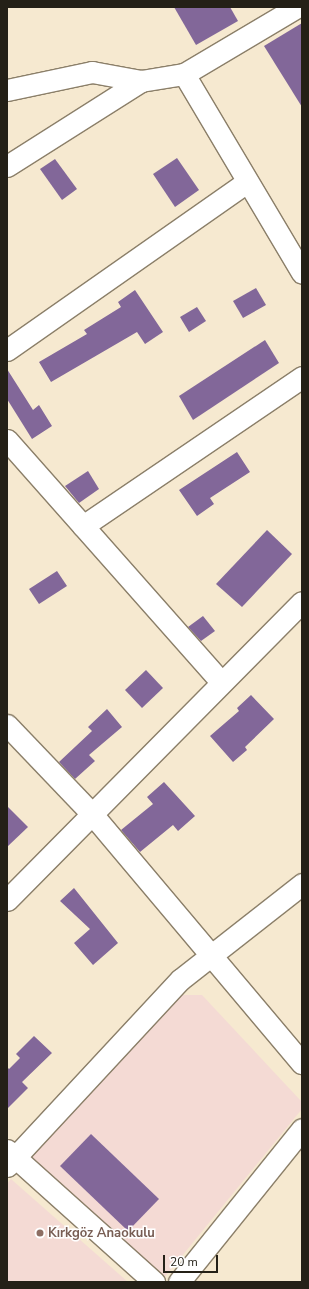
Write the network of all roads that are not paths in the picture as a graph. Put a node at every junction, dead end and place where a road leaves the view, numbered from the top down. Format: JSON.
{"nodes":[{"id":1,"x":297,"y":7,"type":"edge"},
{"id":2,"x":184,"y":74,"type":"junction"},
{"id":3,"x":141,"y":81,"type":"junction"},
{"id":4,"x":7,"y":90,"type":"edge"},
{"id":5,"x":7,"y":166,"type":"edge"},
{"id":6,"x":247,"y":182,"type":"junction"},
{"id":7,"x":302,"y":273,"type":"edge"},
{"id":8,"x":7,"y":350,"type":"edge"},
{"id":9,"x":302,"y":377,"type":"edge"},
{"id":10,"x":10,"y":449,"type":"edge"},
{"id":11,"x":83,"y":526,"type":"junction"},
{"id":12,"x":302,"y":602,"type":"edge"},
{"id":13,"x":221,"y":682,"type":"junction"},
{"id":14,"x":7,"y":725,"type":"edge"},
{"id":15,"x":92,"y":814,"type":"junction"},
{"id":16,"x":302,"y":884,"type":"edge"},
{"id":17,"x":7,"y":900,"type":"edge"},
{"id":18,"x":211,"y":955,"type":"junction"},
{"id":19,"x":302,"y":1063,"type":"edge"},
{"id":20,"x":302,"y":1129,"type":"edge"},
{"id":21,"x":10,"y":1157,"type":"edge"},
{"id":22,"x":154,"y":1282,"type":"edge"},
{"id":23,"x":179,"y":1282,"type":"edge"}],
"edges":[{"from":1,"to":2,"type":"street"},
{"from":2,"to":3,"type":"street"},
{"from":2,"to":6,"type":"street"},
{"from":3,"to":4,"type":"street"},
{"from":3,"to":5,"type":"street"},
{"from":6,"to":7,"type":"street"},
{"from":6,"to":8,"type":"street"},
{"from":9,"to":11,"type":"street"},
{"from":10,"to":11,"type":"street"},
{"from":11,"to":13,"type":"street"},
{"from":12,"to":13,"type":"street"},
{"from":13,"to":15,"type":"street"},
{"from":14,"to":15,"type":"street"},
{"from":15,"to":17,"type":"street"},
{"from":15,"to":18,"type":"street"},
{"from":16,"to":18,"type":"street"},
{"from":18,"to":19,"type":"street"},
{"from":18,"to":21,"type":"street"},
{"from":20,"to":23,"type":"street"},
{"from":21,"to":22,"type":"street"}]}
